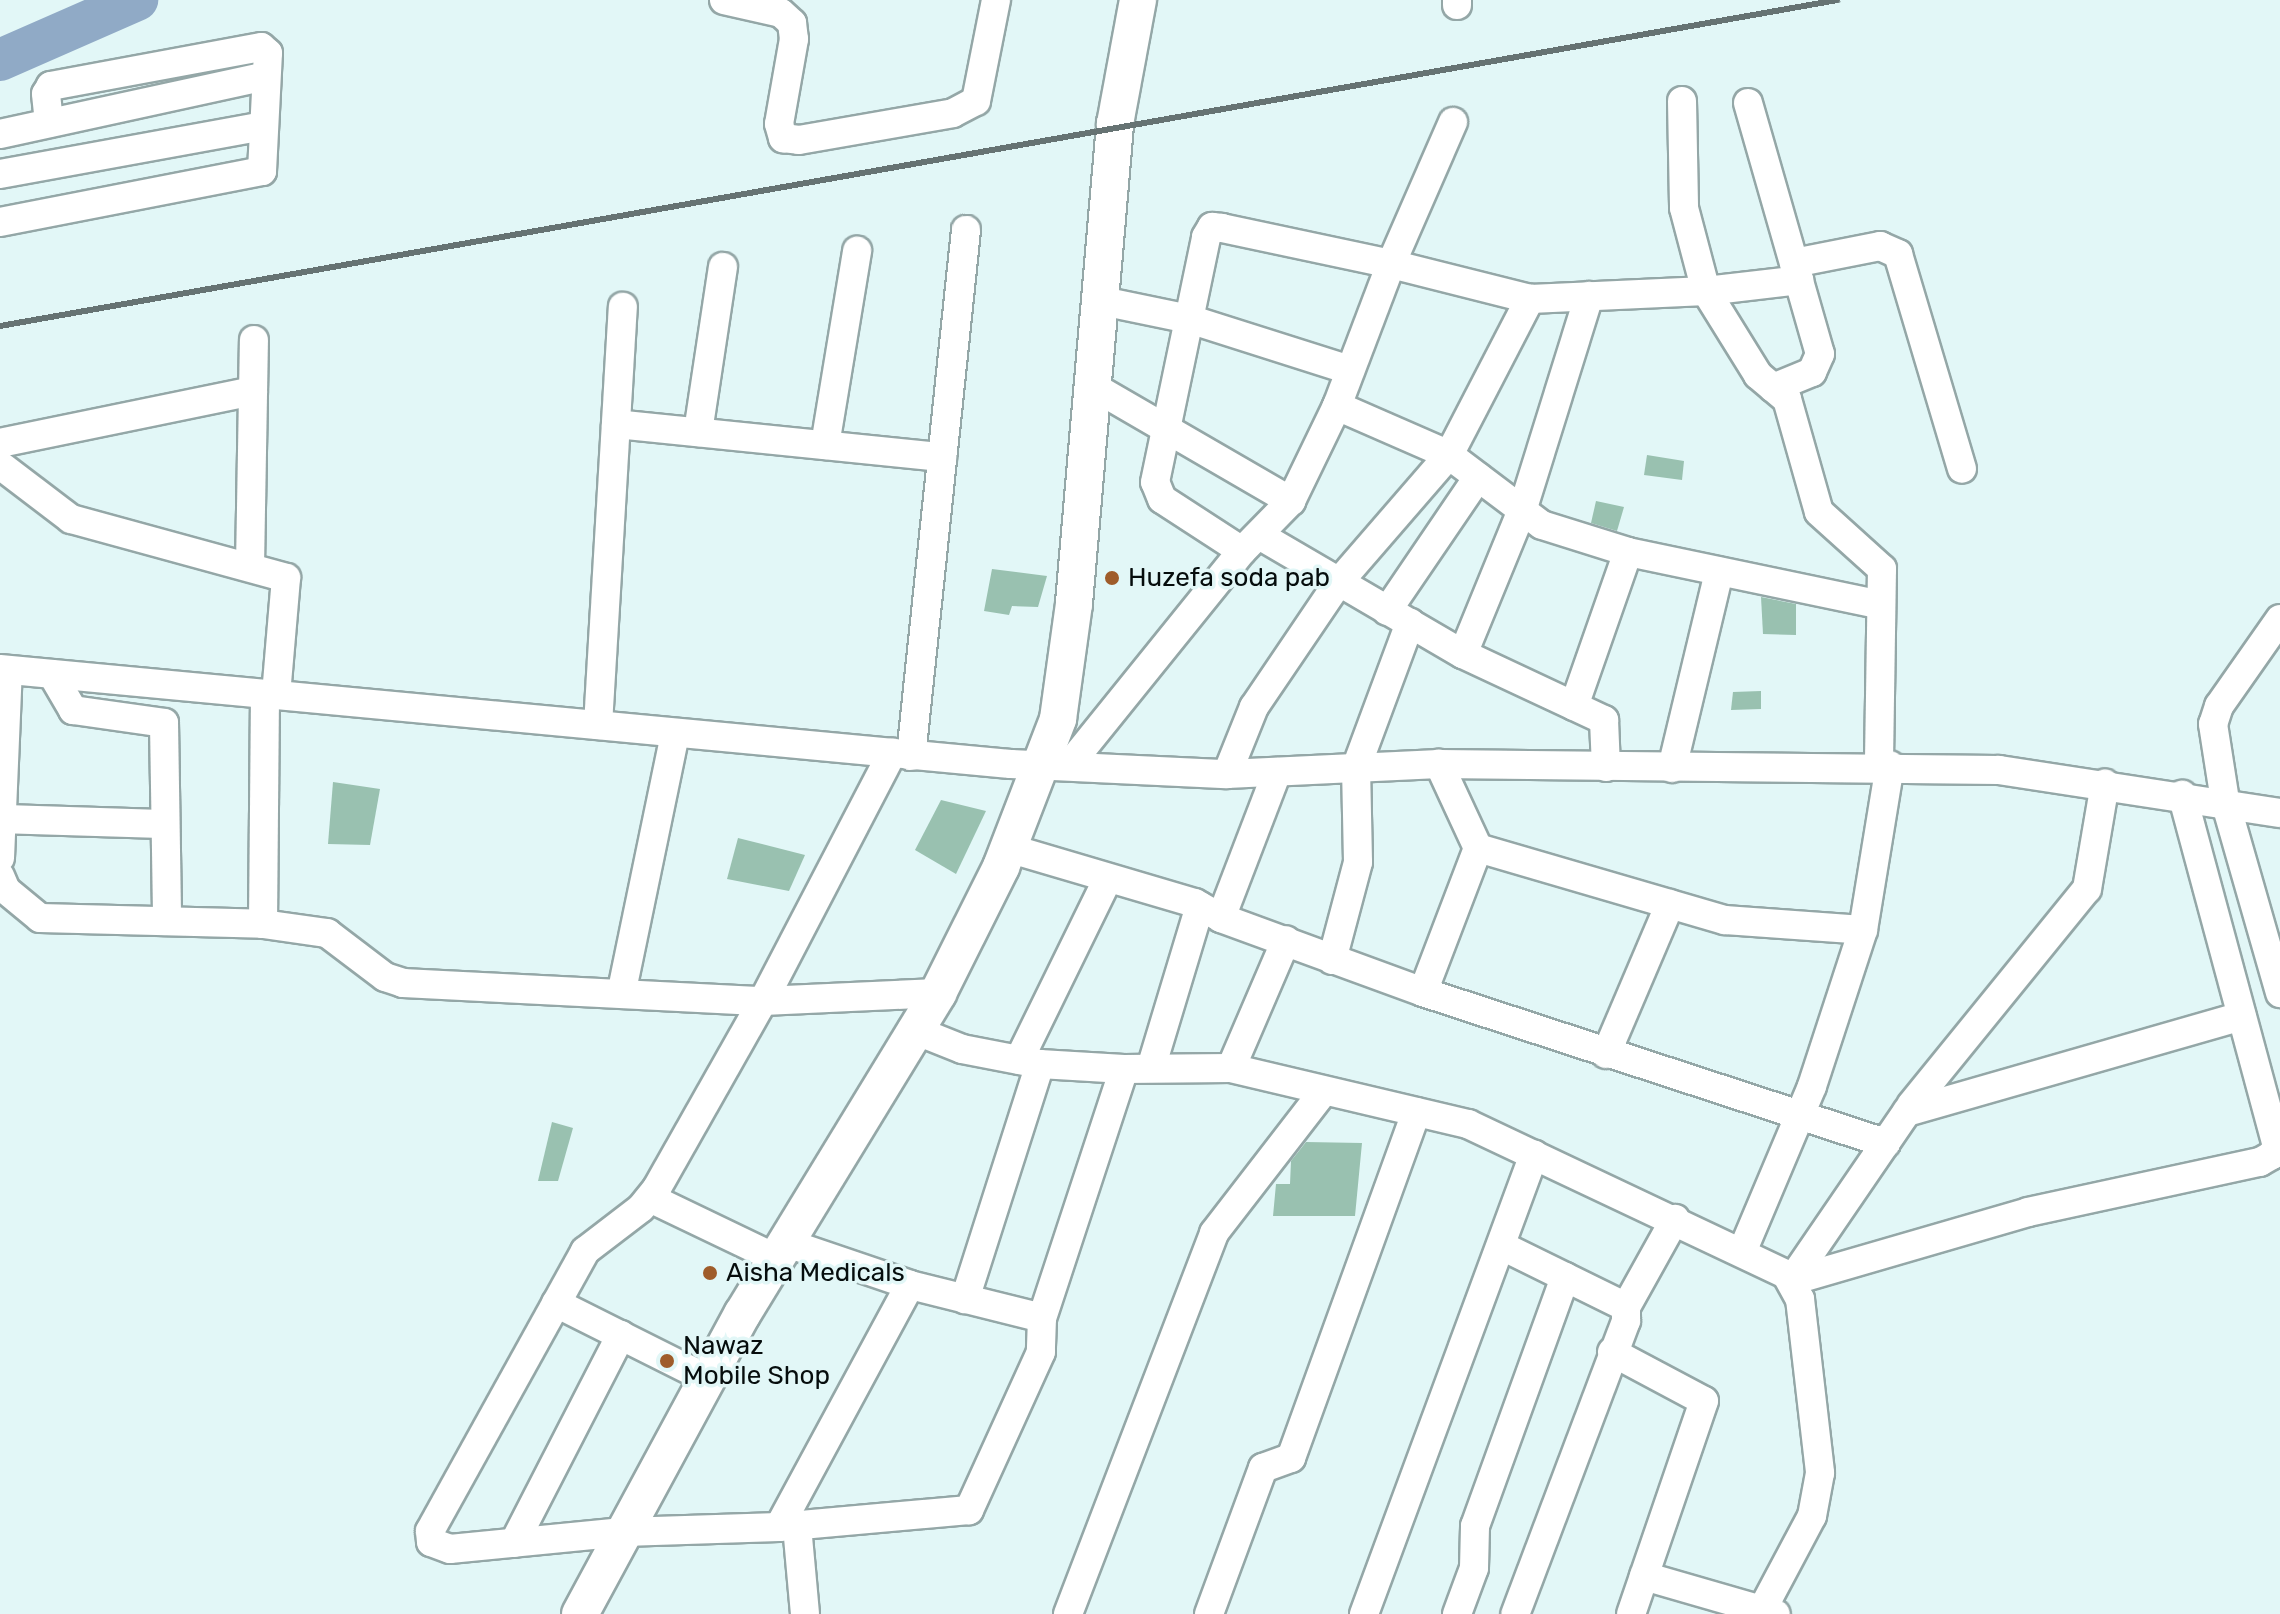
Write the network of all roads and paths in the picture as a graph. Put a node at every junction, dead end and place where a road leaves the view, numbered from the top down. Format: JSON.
{"nodes":[{"id":1,"x":724,"y":0,"type":"edge"},
{"id":2,"x":996,"y":0,"type":"edge"},
{"id":3,"x":1138,"y":0,"type":"edge"},
{"id":4,"x":1682,"y":101,"type":"dead end"},
{"id":5,"x":1748,"y":103,"type":"dead end"},
{"id":6,"x":1453,"y":122,"type":"dead end"},
{"id":7,"x":264,"y":126,"type":"junction"},
{"id":8,"x":0,"y":134,"type":"edge"},
{"id":9,"x":0,"y":174,"type":"edge"},
{"id":10,"x":0,"y":222,"type":"edge"},
{"id":11,"x":966,"y":230,"type":"dead end"},
{"id":12,"x":857,"y":251,"type":"dead end"},
{"id":13,"x":1391,"y":264,"type":"junction"},
{"id":14,"x":723,"y":267,"type":"dead end"},
{"id":15,"x":1797,"y":272,"type":"junction"},
{"id":16,"x":1706,"y":291,"type":"junction"},
{"id":17,"x":1589,"y":296,"type":"junction"},
{"id":18,"x":1530,"y":299,"type":"junction"},
{"id":19,"x":1102,"y":301,"type":"junction"},
{"id":20,"x":623,"y":307,"type":"dead end"},
{"id":21,"x":1189,"y":319,"type":"junction"},
{"id":22,"x":254,"y":340,"type":"dead end"},
{"id":23,"x":1350,"y":370,"type":"junction"},
{"id":24,"x":1094,"y":387,"type":"junction"},
{"id":25,"x":1773,"y":388,"type":"junction"},
{"id":26,"x":253,"y":391,"type":"junction"},
{"id":27,"x":1337,"y":406,"type":"junction"},
{"id":28,"x":616,"y":424,"type":"junction"},
{"id":29,"x":1167,"y":425,"type":"junction"},
{"id":30,"x":698,"y":432,"type":"junction"},
{"id":31,"x":0,"y":443,"type":"edge"},
{"id":32,"x":825,"y":445,"type":"junction"},
{"id":33,"x":1449,"y":455,"type":"junction"},
{"id":34,"x":942,"y":457,"type":"junction"},
{"id":35,"x":0,"y":465,"type":"edge"},
{"id":36,"x":1962,"y":469,"type":"dead end"},
{"id":37,"x":1478,"y":477,"type":"junction"},
{"id":38,"x":1291,"y":501,"type":"junction"},
{"id":39,"x":1523,"y":508,"type":"junction"},
{"id":40,"x":1250,"y":543,"type":"junction"},
{"id":41,"x":1628,"y":552,"type":"junction"},
{"id":42,"x":250,"y":566,"type":"junction"},
{"id":43,"x":1719,"y":572,"type":"junction"},
{"id":44,"x":1338,"y":583,"type":"junction"},
{"id":45,"x":1881,"y":605,"type":"junction"},
{"id":46,"x":1398,"y":617,"type":"junction"},
{"id":47,"x":2280,"y":619,"type":"edge"},
{"id":48,"x":1463,"y":654,"type":"junction"},
{"id":49,"x":4,"y":670,"type":"edge"},
{"id":50,"x":52,"y":674,"type":"junction"},
{"id":51,"x":270,"y":695,"type":"junction"},
{"id":52,"x":1574,"y":706,"type":"junction"},
{"id":53,"x":598,"y":725,"type":"junction"},
{"id":54,"x":675,"y":733,"type":"junction"},
{"id":55,"x":902,"y":754,"type":"junction"},
{"id":56,"x":1439,"y":764,"type":"junction"},
{"id":57,"x":1055,"y":765,"type":"junction"},
{"id":58,"x":1885,"y":765,"type":"junction"},
{"id":59,"x":1606,"y":767,"type":"junction"},
{"id":60,"x":1356,"y":768,"type":"junction"},
{"id":61,"x":1672,"y":768,"type":"junction"},
{"id":62,"x":1277,"y":772,"type":"junction"},
{"id":63,"x":1227,"y":774,"type":"junction"},
{"id":64,"x":2105,"y":784,"type":"junction"},
{"id":65,"x":2182,"y":795,"type":"junction"},
{"id":66,"x":2225,"y":801,"type":"junction"},
{"id":67,"x":2280,"y":813,"type":"edge"},
{"id":68,"x":2,"y":819,"type":"junction"},
{"id":69,"x":164,"y":824,"type":"junction"},
{"id":70,"x":1008,"y":848,"type":"junction"},
{"id":71,"x":1478,"y":848,"type":"junction"},
{"id":72,"x":0,"y":858,"type":"edge"},
{"id":73,"x":0,"y":876,"type":"edge"},
{"id":74,"x":1107,"y":880,"type":"junction"},
{"id":75,"x":1670,"y":904,"type":"junction"},
{"id":76,"x":1210,"y":912,"type":"junction"},
{"id":77,"x":167,"y":921,"type":"junction"},
{"id":78,"x":263,"y":924,"type":"junction"},
{"id":79,"x":1863,"y":930,"type":"junction"},
{"id":80,"x":1286,"y":940,"type":"junction"},
{"id":81,"x":1332,"y":960,"type":"junction"},
{"id":82,"x":622,"y":990,"type":"junction"},
{"id":83,"x":1423,"y":992,"type":"junction"},
{"id":84,"x":938,"y":993,"type":"junction"},
{"id":85,"x":2280,"y":993,"type":"edge"},
{"id":86,"x":763,"y":1001,"type":"junction"},
{"id":87,"x":2242,"y":1016,"type":"junction"},
{"id":88,"x":912,"y":1029,"type":"junction"},
{"id":89,"x":1606,"y":1054,"type":"junction"},
{"id":90,"x":1030,"y":1062,"type":"junction"},
{"id":91,"x":1231,"y":1068,"type":"junction"},
{"id":92,"x":1138,"y":1069,"type":"junction"},
{"id":93,"x":1323,"y":1092,"type":"junction"},
{"id":94,"x":1416,"y":1112,"type":"junction"},
{"id":95,"x":1907,"y":1112,"type":"junction"},
{"id":96,"x":1800,"y":1113,"type":"junction"},
{"id":97,"x":1886,"y":1143,"type":"junction"},
{"id":98,"x":1534,"y":1154,"type":"junction"},
{"id":99,"x":650,"y":1198,"type":"junction"},
{"id":100,"x":1675,"y":1219,"type":"junction"},
{"id":101,"x":1502,"y":1246,"type":"junction"},
{"id":102,"x":780,"y":1250,"type":"junction"},
{"id":103,"x":1742,"y":1252,"type":"junction"},
{"id":104,"x":1565,"y":1277,"type":"junction"},
{"id":105,"x":1791,"y":1281,"type":"junction"},
{"id":106,"x":910,"y":1285,"type":"junction"},
{"id":107,"x":965,"y":1299,"type":"junction"},
{"id":108,"x":556,"y":1303,"type":"junction"},
{"id":109,"x":1626,"y":1307,"type":"junction"},
{"id":110,"x":1042,"y":1318,"type":"junction"},
{"id":111,"x":621,"y":1335,"type":"junction"},
{"id":112,"x":1612,"y":1352,"type":"junction"},
{"id":113,"x":706,"y":1378,"type":"junction"},
{"id":114,"x":788,"y":1526,"type":"junction"},
{"id":115,"x":623,"y":1532,"type":"junction"},
{"id":116,"x":514,"y":1543,"type":"junction"},
{"id":117,"x":1644,"y":1576,"type":"junction"},
{"id":118,"x":1766,"y":1612,"type":"edge"},
{"id":119,"x":580,"y":1614,"type":"edge"},
{"id":120,"x":805,"y":1614,"type":"edge"},
{"id":121,"x":1068,"y":1614,"type":"edge"},
{"id":122,"x":1209,"y":1614,"type":"edge"},
{"id":123,"x":1364,"y":1614,"type":"edge"},
{"id":124,"x":1457,"y":1614,"type":"edge"},
{"id":125,"x":1515,"y":1614,"type":"edge"},
{"id":126,"x":1631,"y":1614,"type":"edge"}],
"edges":[{"from":1,"to":2,"type":"street"},
{"from":3,"to":19,"type":"main road"},
{"from":4,"to":16,"type":"street"},
{"from":5,"to":15,"type":"street"},
{"from":6,"to":13,"type":"street"},
{"from":7,"to":8,"type":"street"},
{"from":7,"to":9,"type":"street"},
{"from":7,"to":10,"type":"street"},
{"from":11,"to":34,"type":"street"},
{"from":12,"to":32,"type":"street"},
{"from":13,"to":18,"type":"street"},
{"from":13,"to":21,"type":"street"},
{"from":13,"to":23,"type":"street"},
{"from":14,"to":30,"type":"street"},
{"from":15,"to":16,"type":"street"},
{"from":15,"to":25,"type":"street"},
{"from":15,"to":36,"type":"street"},
{"from":16,"to":17,"type":"street"},
{"from":16,"to":25,"type":"street"},
{"from":17,"to":18,"type":"street"},
{"from":17,"to":39,"type":"street"},
{"from":18,"to":33,"type":"street"},
{"from":19,"to":21,"type":"street"},
{"from":19,"to":24,"type":"main road"},
{"from":20,"to":28,"type":"street"},
{"from":21,"to":23,"type":"street"},
{"from":21,"to":29,"type":"street"},
{"from":22,"to":26,"type":"street"},
{"from":23,"to":27,"type":"street"},
{"from":24,"to":29,"type":"street"},
{"from":24,"to":57,"type":"main road"},
{"from":25,"to":45,"type":"street"},
{"from":26,"to":31,"type":"street"},
{"from":26,"to":42,"type":"street"},
{"from":27,"to":33,"type":"street"},
{"from":27,"to":38,"type":"street"},
{"from":28,"to":30,"type":"street"},
{"from":28,"to":53,"type":"street"},
{"from":29,"to":38,"type":"street"},
{"from":29,"to":40,"type":"street"},
{"from":30,"to":32,"type":"street"},
{"from":32,"to":34,"type":"street"},
{"from":33,"to":37,"type":"street"},
{"from":33,"to":44,"type":"street"},
{"from":34,"to":55,"type":"street"},
{"from":35,"to":42,"type":"street"},
{"from":37,"to":39,"type":"street"},
{"from":37,"to":46,"type":"street"},
{"from":38,"to":40,"type":"street"},
{"from":39,"to":41,"type":"street"},
{"from":39,"to":48,"type":"street"},
{"from":40,"to":44,"type":"street"},
{"from":40,"to":57,"type":"street"},
{"from":41,"to":43,"type":"street"},
{"from":41,"to":52,"type":"street"},
{"from":42,"to":51,"type":"street"},
{"from":43,"to":45,"type":"street"},
{"from":43,"to":61,"type":"street"},
{"from":44,"to":46,"type":"street"},
{"from":44,"to":63,"type":"street"},
{"from":45,"to":58,"type":"street"},
{"from":46,"to":48,"type":"street"},
{"from":46,"to":60,"type":"street"},
{"from":47,"to":66,"type":"street"},
{"from":48,"to":52,"type":"street"},
{"from":49,"to":50,"type":"street"},
{"from":49,"to":68,"type":"street"},
{"from":50,"to":51,"type":"street"},
{"from":50,"to":69,"type":"street"},
{"from":51,"to":53,"type":"street"},
{"from":51,"to":78,"type":"street"},
{"from":52,"to":59,"type":"street"},
{"from":53,"to":54,"type":"street"},
{"from":54,"to":55,"type":"street"},
{"from":54,"to":82,"type":"street"},
{"from":55,"to":57,"type":"street"},
{"from":55,"to":86,"type":"street"},
{"from":56,"to":59,"type":"street"},
{"from":56,"to":60,"type":"street"},
{"from":56,"to":71,"type":"street"},
{"from":57,"to":63,"type":"street"},
{"from":57,"to":70,"type":"main road"},
{"from":58,"to":61,"type":"street"},
{"from":58,"to":64,"type":"street"},
{"from":58,"to":79,"type":"street"},
{"from":59,"to":61,"type":"street"},
{"from":60,"to":62,"type":"street"},
{"from":60,"to":81,"type":"street"},
{"from":62,"to":63,"type":"street"},
{"from":62,"to":76,"type":"street"},
{"from":64,"to":65,"type":"street"},
{"from":64,"to":95,"type":"street"},
{"from":65,"to":66,"type":"street"},
{"from":65,"to":87,"type":"street"},
{"from":66,"to":67,"type":"street"},
{"from":66,"to":85,"type":"street"},
{"from":68,"to":69,"type":"street"},
{"from":68,"to":72,"type":"street"},
{"from":69,"to":77,"type":"street"},
{"from":70,"to":74,"type":"street"},
{"from":70,"to":84,"type":"main road"},
{"from":71,"to":75,"type":"street"},
{"from":71,"to":83,"type":"street"},
{"from":73,"to":77,"type":"street"},
{"from":74,"to":76,"type":"street"},
{"from":74,"to":90,"type":"street"},
{"from":75,"to":79,"type":"street"},
{"from":75,"to":89,"type":"street"},
{"from":76,"to":80,"type":"street"},
{"from":76,"to":92,"type":"street"},
{"from":77,"to":78,"type":"street"},
{"from":78,"to":82,"type":"street"},
{"from":79,"to":96,"type":"street"},
{"from":80,"to":81,"type":"street"},
{"from":80,"to":91,"type":"street"},
{"from":81,"to":83,"type":"street"},
{"from":82,"to":86,"type":"street"},
{"from":83,"to":89,"type":"street"},
{"from":84,"to":86,"type":"street"},
{"from":84,"to":88,"type":"main road"},
{"from":86,"to":99,"type":"street"},
{"from":87,"to":95,"type":"street"},
{"from":87,"to":105,"type":"street"},
{"from":88,"to":90,"type":"street"},
{"from":88,"to":102,"type":"main road"},
{"from":89,"to":96,"type":"street"},
{"from":90,"to":92,"type":"street"},
{"from":90,"to":107,"type":"street"},
{"from":91,"to":92,"type":"street"},
{"from":91,"to":93,"type":"street"},
{"from":92,"to":110,"type":"street"},
{"from":93,"to":94,"type":"street"},
{"from":93,"to":121,"type":"street"},
{"from":94,"to":98,"type":"street"},
{"from":94,"to":122,"type":"street"},
{"from":95,"to":97,"type":"street"},
{"from":96,"to":97,"type":"street"},
{"from":96,"to":103,"type":"street"},
{"from":97,"to":105,"type":"street"},
{"from":98,"to":100,"type":"street"},
{"from":98,"to":101,"type":"street"},
{"from":99,"to":102,"type":"street"},
{"from":99,"to":108,"type":"street"},
{"from":100,"to":103,"type":"street"},
{"from":100,"to":109,"type":"street"},
{"from":101,"to":104,"type":"street"},
{"from":101,"to":123,"type":"street"},
{"from":102,"to":106,"type":"street"},
{"from":102,"to":113,"type":"main road"},
{"from":103,"to":105,"type":"street"},
{"from":104,"to":109,"type":"street"},
{"from":104,"to":124,"type":"street"},
{"from":105,"to":118,"type":"street"},
{"from":106,"to":107,"type":"street"},
{"from":106,"to":114,"type":"street"},
{"from":107,"to":110,"type":"street"},
{"from":108,"to":111,"type":"street"},
{"from":108,"to":116,"type":"street"},
{"from":109,"to":112,"type":"street"},
{"from":110,"to":114,"type":"street"},
{"from":111,"to":113,"type":"street"},
{"from":111,"to":116,"type":"street"},
{"from":112,"to":117,"type":"street"},
{"from":112,"to":125,"type":"street"},
{"from":113,"to":115,"type":"main road"},
{"from":114,"to":115,"type":"street"},
{"from":114,"to":120,"type":"street"},
{"from":115,"to":116,"type":"street"},
{"from":115,"to":119,"type":"main road"},
{"from":117,"to":118,"type":"street"},
{"from":117,"to":126,"type":"street"}]}
